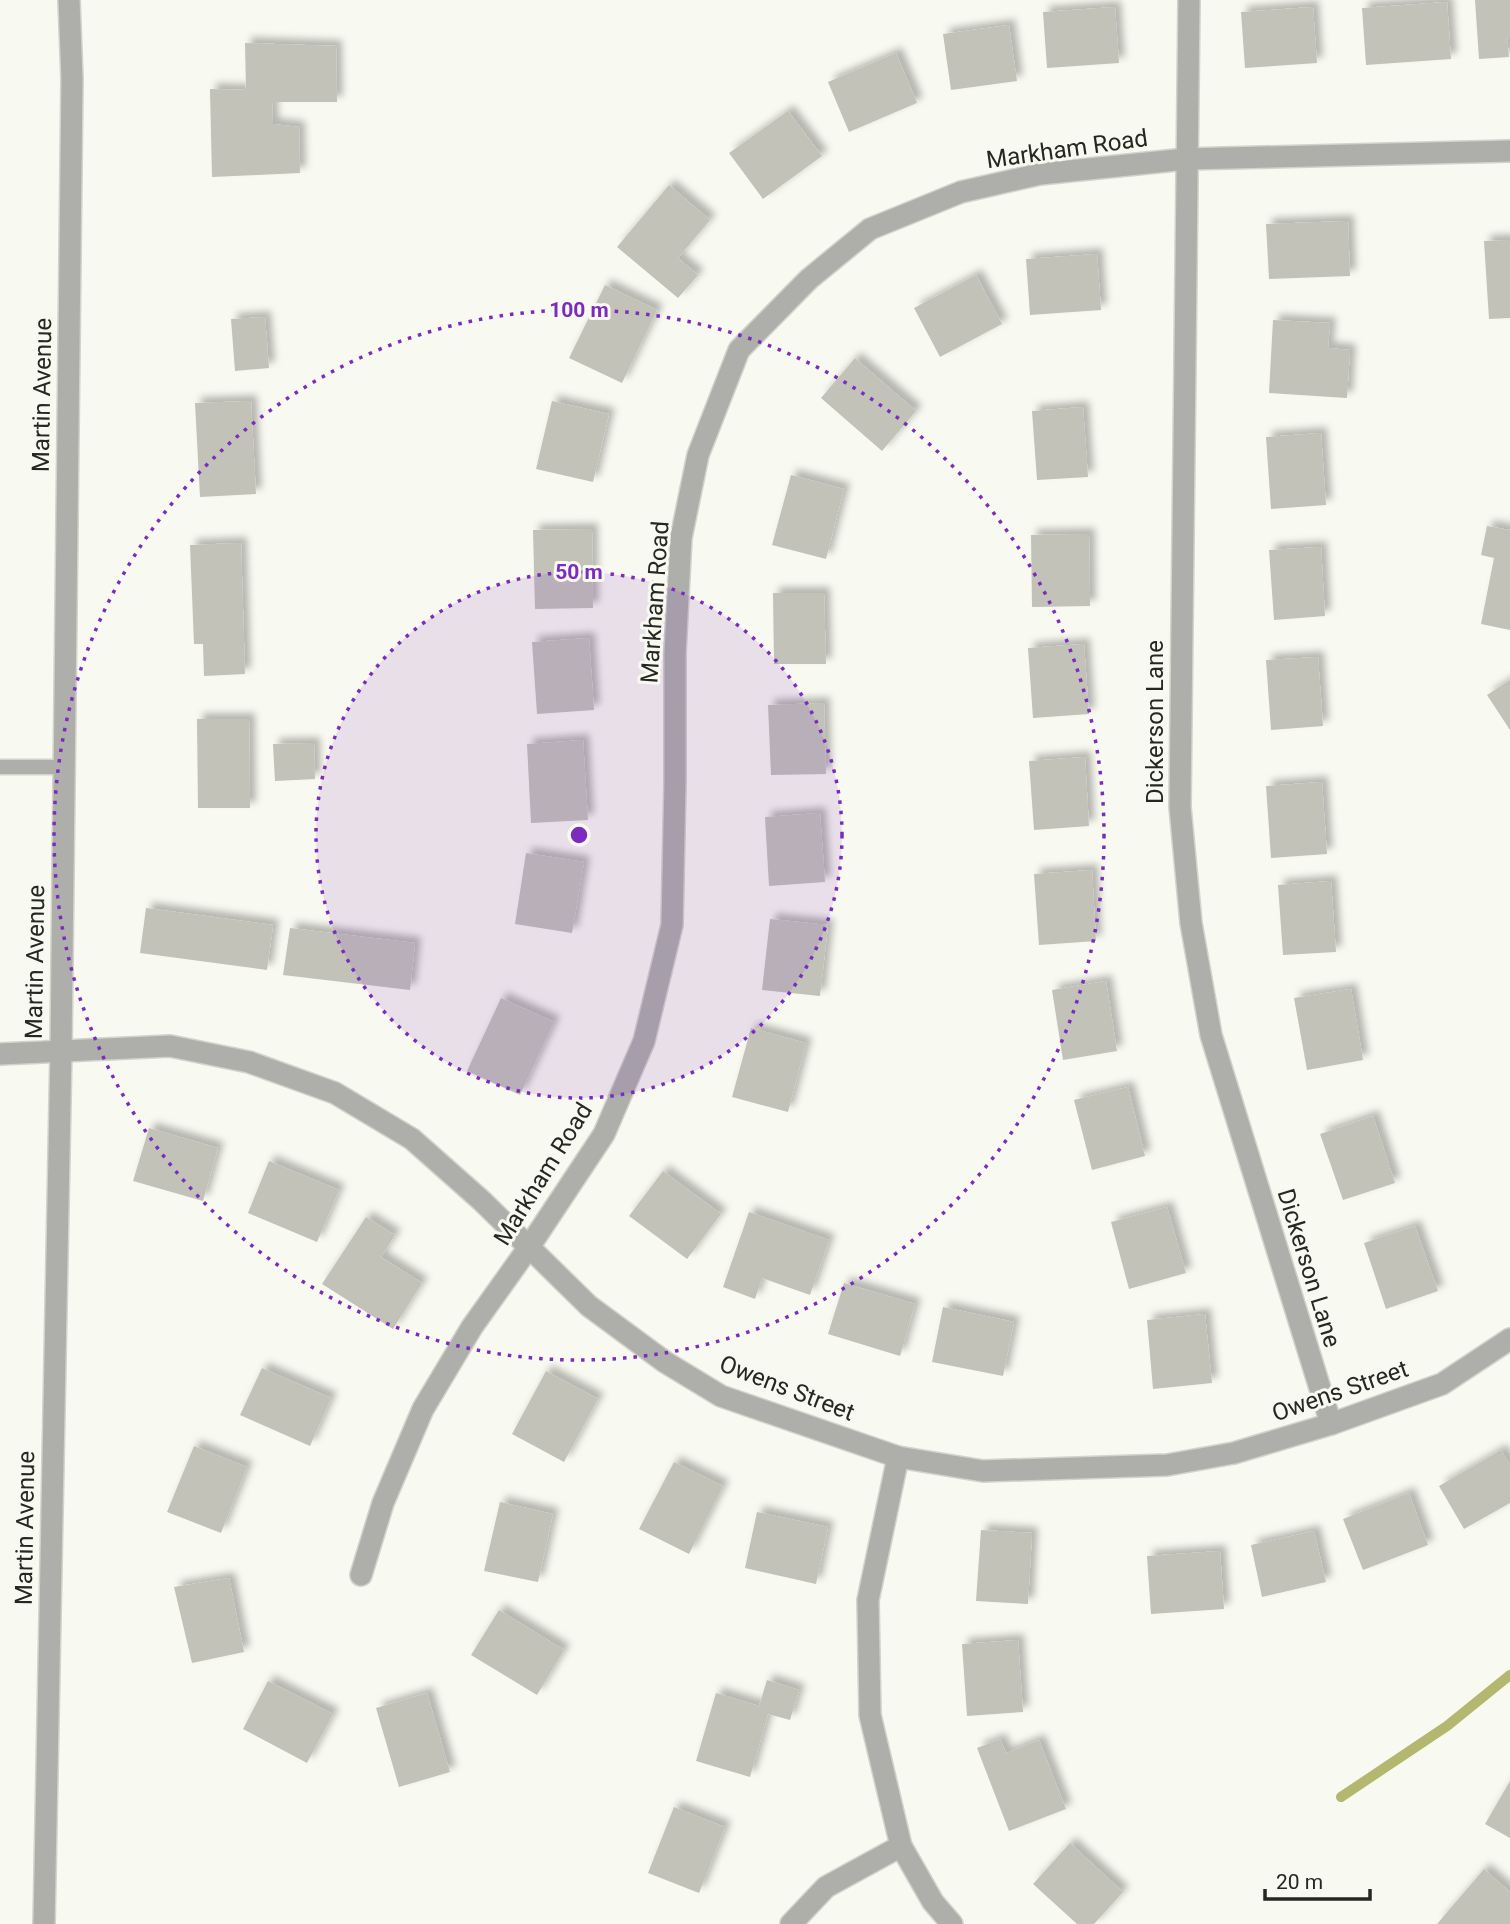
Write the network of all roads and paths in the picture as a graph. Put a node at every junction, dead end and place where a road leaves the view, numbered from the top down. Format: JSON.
{"nodes":[{"id":1,"x":69,"y":0,"type":"edge"},
{"id":2,"x":1189,"y":0,"type":"edge"},
{"id":3,"x":1510,"y":151,"type":"edge"},
{"id":4,"x":1186,"y":159,"type":"junction"},
{"id":5,"x":0,"y":767,"type":"edge"},
{"id":6,"x":64,"y":767,"type":"junction"},
{"id":7,"x":61,"y":1050,"type":"junction"},
{"id":8,"x":0,"y":1054,"type":"edge"},
{"id":9,"x":529,"y":1247,"type":"junction"},
{"id":10,"x":1510,"y":1339,"type":"edge"},
{"id":11,"x":1331,"y":1424,"type":"junction"},
{"id":12,"x":898,"y":1457,"type":"junction"},
{"id":13,"x":360,"y":1575,"type":"dead end"},
{"id":14,"x":901,"y":1846,"type":"junction"},
{"id":15,"x":44,"y":1924,"type":"edge"},
{"id":16,"x":791,"y":1924,"type":"edge"},
{"id":17,"x":952,"y":1924,"type":"edge"}],
"edges":[{"from":1,"to":6,"type":"street","name":"Martin Avenue"},
{"from":2,"to":4,"type":"street","name":"Dickerson Lane"},
{"from":3,"to":4,"type":"street","name":"Markham Road"},
{"from":4,"to":9,"type":"street","name":"Markham Road"},
{"from":4,"to":11,"type":"street","name":"Dickerson Lane"},
{"from":5,"to":6,"type":"lane"},
{"from":6,"to":7,"type":"street","name":"Martin Avenue"},
{"from":7,"to":8,"type":"street","name":"Owens Street"},
{"from":7,"to":9,"type":"street","name":"Owens Street"},
{"from":7,"to":15,"type":"street","name":"Martin Avenue"},
{"from":9,"to":12,"type":"street","name":"Owens Street"},
{"from":9,"to":13,"type":"street","name":"Markham Road"},
{"from":10,"to":11,"type":"street","name":"Owens Street"},
{"from":11,"to":12,"type":"street","name":"Owens Street"},
{"from":12,"to":14,"type":"street"},
{"from":14,"to":16,"type":"street"},
{"from":14,"to":17,"type":"street"}]}
